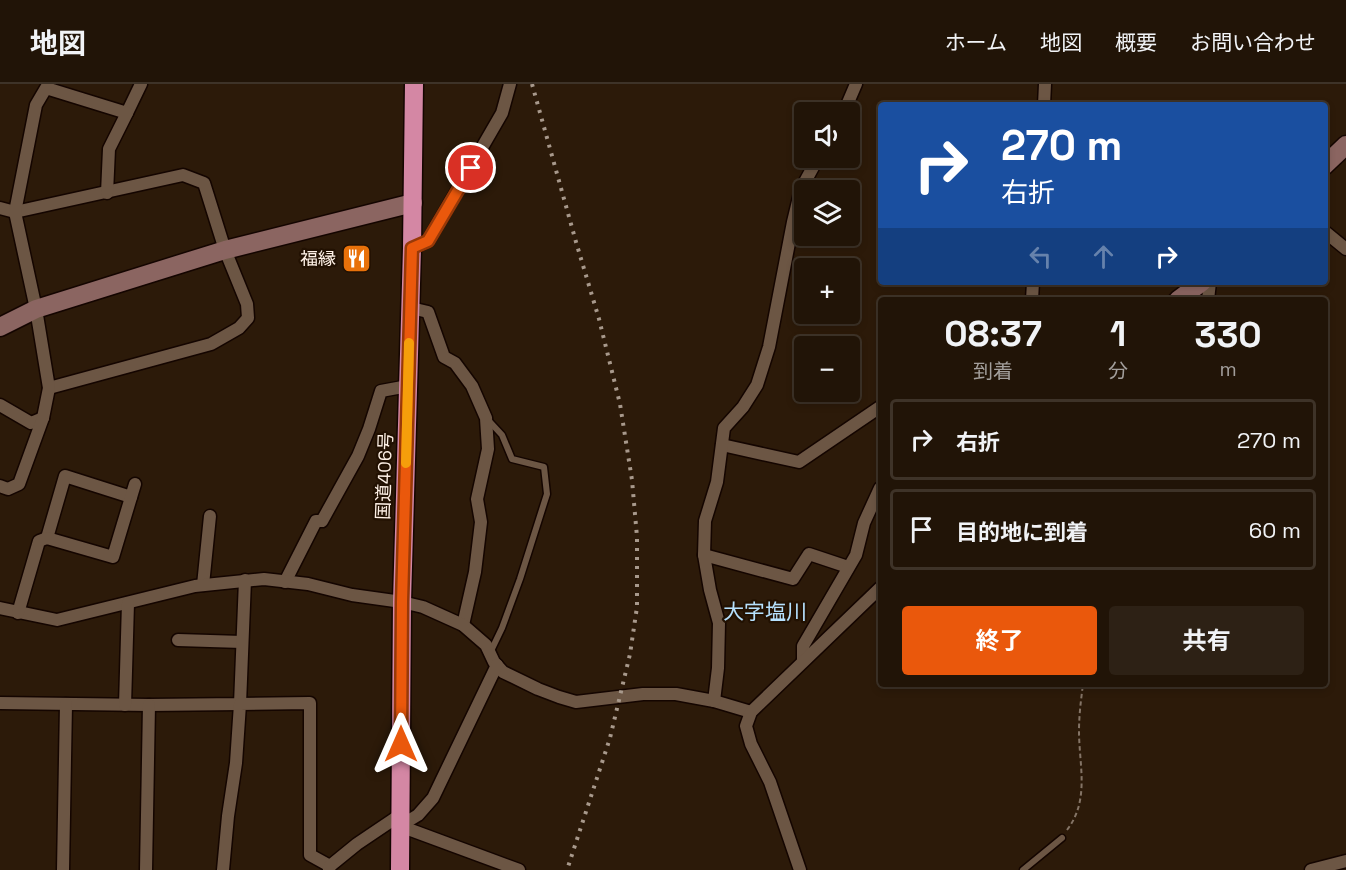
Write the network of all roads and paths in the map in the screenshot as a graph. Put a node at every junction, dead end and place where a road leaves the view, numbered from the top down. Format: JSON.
{"nodes":[{"id":1,"x":141,"y":84,"type":"edge"},
{"id":2,"x":414,"y":84,"type":"edge"},
{"id":3,"x":510,"y":84,"type":"edge"},
{"id":4,"x":856,"y":84,"type":"edge"},
{"id":5,"x":1045,"y":84,"type":"edge"},
{"id":6,"x":848,"y":102,"type":"edge"},
{"id":7,"x":1044,"y":102,"type":"edge"},
{"id":8,"x":127,"y":113,"type":"junction"},
{"id":9,"x":1346,"y":145,"type":"edge"},
{"id":10,"x":1328,"y":162,"type":"edge"},
{"id":11,"x":813,"y":168,"type":"edge"},
{"id":12,"x":107,"y":193,"type":"junction"},
{"id":13,"x":413,"y":203,"type":"junction"},
{"id":14,"x":0,"y":208,"type":"edge"},
{"id":15,"x":15,"y":212,"type":"junction"},
{"id":16,"x":1328,"y":234,"type":"edge"},
{"id":17,"x":412,"y":248,"type":"junction"},
{"id":18,"x":1346,"y":249,"type":"edge"},
{"id":19,"x":225,"y":250,"type":"junction"},
{"id":20,"x":1198,"y":285,"type":"edge"},
{"id":21,"x":1182,"y":297,"type":"edge"},
{"id":22,"x":411,"y":308,"type":"junction"},
{"id":23,"x":36,"y":309,"type":"junction"},
{"id":24,"x":0,"y":327,"type":"edge"},
{"id":25,"x":408,"y":386,"type":"junction"},
{"id":26,"x":49,"y":388,"type":"junction"},
{"id":27,"x":0,"y":405,"type":"edge"},
{"id":28,"x":878,"y":408,"type":"edge"},
{"id":29,"x":43,"y":418,"type":"junction"},
{"id":30,"x":486,"y":418,"type":"junction"},
{"id":31,"x":722,"y":445,"type":"junction"},
{"id":32,"x":135,"y":484,"type":"dead end"},
{"id":33,"x":0,"y":486,"type":"edge"},
{"id":34,"x":878,"y":492,"type":"edge"},
{"id":35,"x":131,"y":497,"type":"junction"},
{"id":36,"x":210,"y":516,"type":"dead end"},
{"id":37,"x":47,"y":538,"type":"junction"},
{"id":38,"x":704,"y":555,"type":"junction"},
{"id":39,"x":848,"y":567,"type":"junction"},
{"id":40,"x":245,"y":580,"type":"junction"},
{"id":41,"x":285,"y":582,"type":"junction"},
{"id":42,"x":203,"y":585,"type":"junction"},
{"id":43,"x":878,"y":590,"type":"edge"},
{"id":44,"x":402,"y":602,"type":"junction"},
{"id":45,"x":128,"y":603,"type":"junction"},
{"id":46,"x":0,"y":608,"type":"edge"},
{"id":47,"x":18,"y":613,"type":"junction"},
{"id":48,"x":462,"y":626,"type":"junction"},
{"id":49,"x":178,"y":640,"type":"dead end"},
{"id":50,"x":242,"y":642,"type":"junction"},
{"id":51,"x":490,"y":654,"type":"junction"},
{"id":52,"x":803,"y":660,"type":"junction"},
{"id":53,"x":497,"y":665,"type":"junction"},
{"id":54,"x":1083,"y":687,"type":"edge"},
{"id":55,"x":714,"y":701,"type":"junction"},
{"id":56,"x":0,"y":703,"type":"edge"},
{"id":57,"x":66,"y":704,"type":"junction"},
{"id":58,"x":240,"y":704,"type":"junction"},
{"id":59,"x":125,"y":705,"type":"junction"},
{"id":60,"x":149,"y":705,"type":"junction"},
{"id":61,"x":751,"y":712,"type":"junction"},
{"id":62,"x":400,"y":820,"type":"junction"},
{"id":63,"x":1062,"y":838,"type":"joint"},
{"id":64,"x":1346,"y":861,"type":"edge"},
{"id":65,"x":330,"y":868,"type":"edge"},
{"id":66,"x":525,"y":869,"type":"edge"},
{"id":67,"x":63,"y":870,"type":"edge"},
{"id":68,"x":146,"y":870,"type":"edge"},
{"id":69,"x":223,"y":870,"type":"edge"},
{"id":70,"x":400,"y":870,"type":"edge"},
{"id":71,"x":800,"y":870,"type":"edge"},
{"id":72,"x":1023,"y":870,"type":"edge"},
{"id":73,"x":1311,"y":870,"type":"edge"}],
"edges":[{"from":1,"to":8,"type":"street"},
{"from":2,"to":13,"type":"highway","name":"国道406号"},
{"from":3,"to":17,"type":"street"},
{"from":4,"to":6,"type":"street"},
{"from":5,"to":7,"type":"street"},
{"from":8,"to":12,"type":"street"},
{"from":8,"to":15,"type":"street"},
{"from":9,"to":10,"type":"street"},
{"from":11,"to":31,"type":"street"},
{"from":12,"to":15,"type":"street"},
{"from":12,"to":19,"type":"street"},
{"from":13,"to":17,"type":"highway","name":"国道406号"},
{"from":13,"to":19,"type":"street"},
{"from":14,"to":15,"type":"street"},
{"from":15,"to":23,"type":"street"},
{"from":16,"to":18,"type":"street"},
{"from":17,"to":22,"type":"highway","name":"国道406号"},
{"from":19,"to":23,"type":"street"},
{"from":19,"to":26,"type":"street"},
{"from":20,"to":21,"type":"street"},
{"from":22,"to":25,"type":"highway","name":"国道406号"},
{"from":22,"to":30,"type":"street"},
{"from":23,"to":24,"type":"street"},
{"from":23,"to":26,"type":"street"},
{"from":25,"to":41,"type":"street"},
{"from":25,"to":44,"type":"highway","name":"国道406号"},
{"from":26,"to":29,"type":"street"},
{"from":27,"to":29,"type":"street"},
{"from":28,"to":31,"type":"street"},
{"from":29,"to":33,"type":"street"},
{"from":30,"to":48,"type":"street"},
{"from":30,"to":51,"type":"lane"},
{"from":31,"to":38,"type":"street"},
{"from":32,"to":35,"type":"street"},
{"from":34,"to":39,"type":"street"},
{"from":35,"to":37,"type":"street"},
{"from":35,"to":37,"type":"street"},
{"from":36,"to":42,"type":"street"},
{"from":37,"to":47,"type":"street"},
{"from":38,"to":39,"type":"street"},
{"from":38,"to":55,"type":"street"},
{"from":39,"to":52,"type":"street"},
{"from":40,"to":41,"type":"street"},
{"from":40,"to":42,"type":"street"},
{"from":40,"to":50,"type":"street"},
{"from":41,"to":44,"type":"street"},
{"from":42,"to":45,"type":"street"},
{"from":43,"to":52,"type":"street"},
{"from":44,"to":48,"type":"street"},
{"from":44,"to":62,"type":"highway","name":"国道406号"},
{"from":45,"to":47,"type":"street"},
{"from":45,"to":59,"type":"street"},
{"from":46,"to":47,"type":"street"},
{"from":48,"to":51,"type":"street"},
{"from":49,"to":50,"type":"street"},
{"from":50,"to":58,"type":"street"},
{"from":51,"to":53,"type":"street"},
{"from":52,"to":61,"type":"street"},
{"from":53,"to":55,"type":"street"},
{"from":53,"to":62,"type":"street"},
{"from":54,"to":63,"type":"path"},
{"from":55,"to":61,"type":"street"},
{"from":56,"to":57,"type":"street"},
{"from":57,"to":59,"type":"street"},
{"from":57,"to":67,"type":"street"},
{"from":58,"to":60,"type":"street"},
{"from":58,"to":65,"type":"street"},
{"from":58,"to":69,"type":"street"},
{"from":59,"to":60,"type":"street"},
{"from":60,"to":68,"type":"street"},
{"from":61,"to":71,"type":"street"},
{"from":62,"to":65,"type":"street"},
{"from":62,"to":66,"type":"street"},
{"from":62,"to":70,"type":"highway","name":"国道406号"},
{"from":63,"to":72,"type":"lane"},
{"from":64,"to":73,"type":"street"}]}
